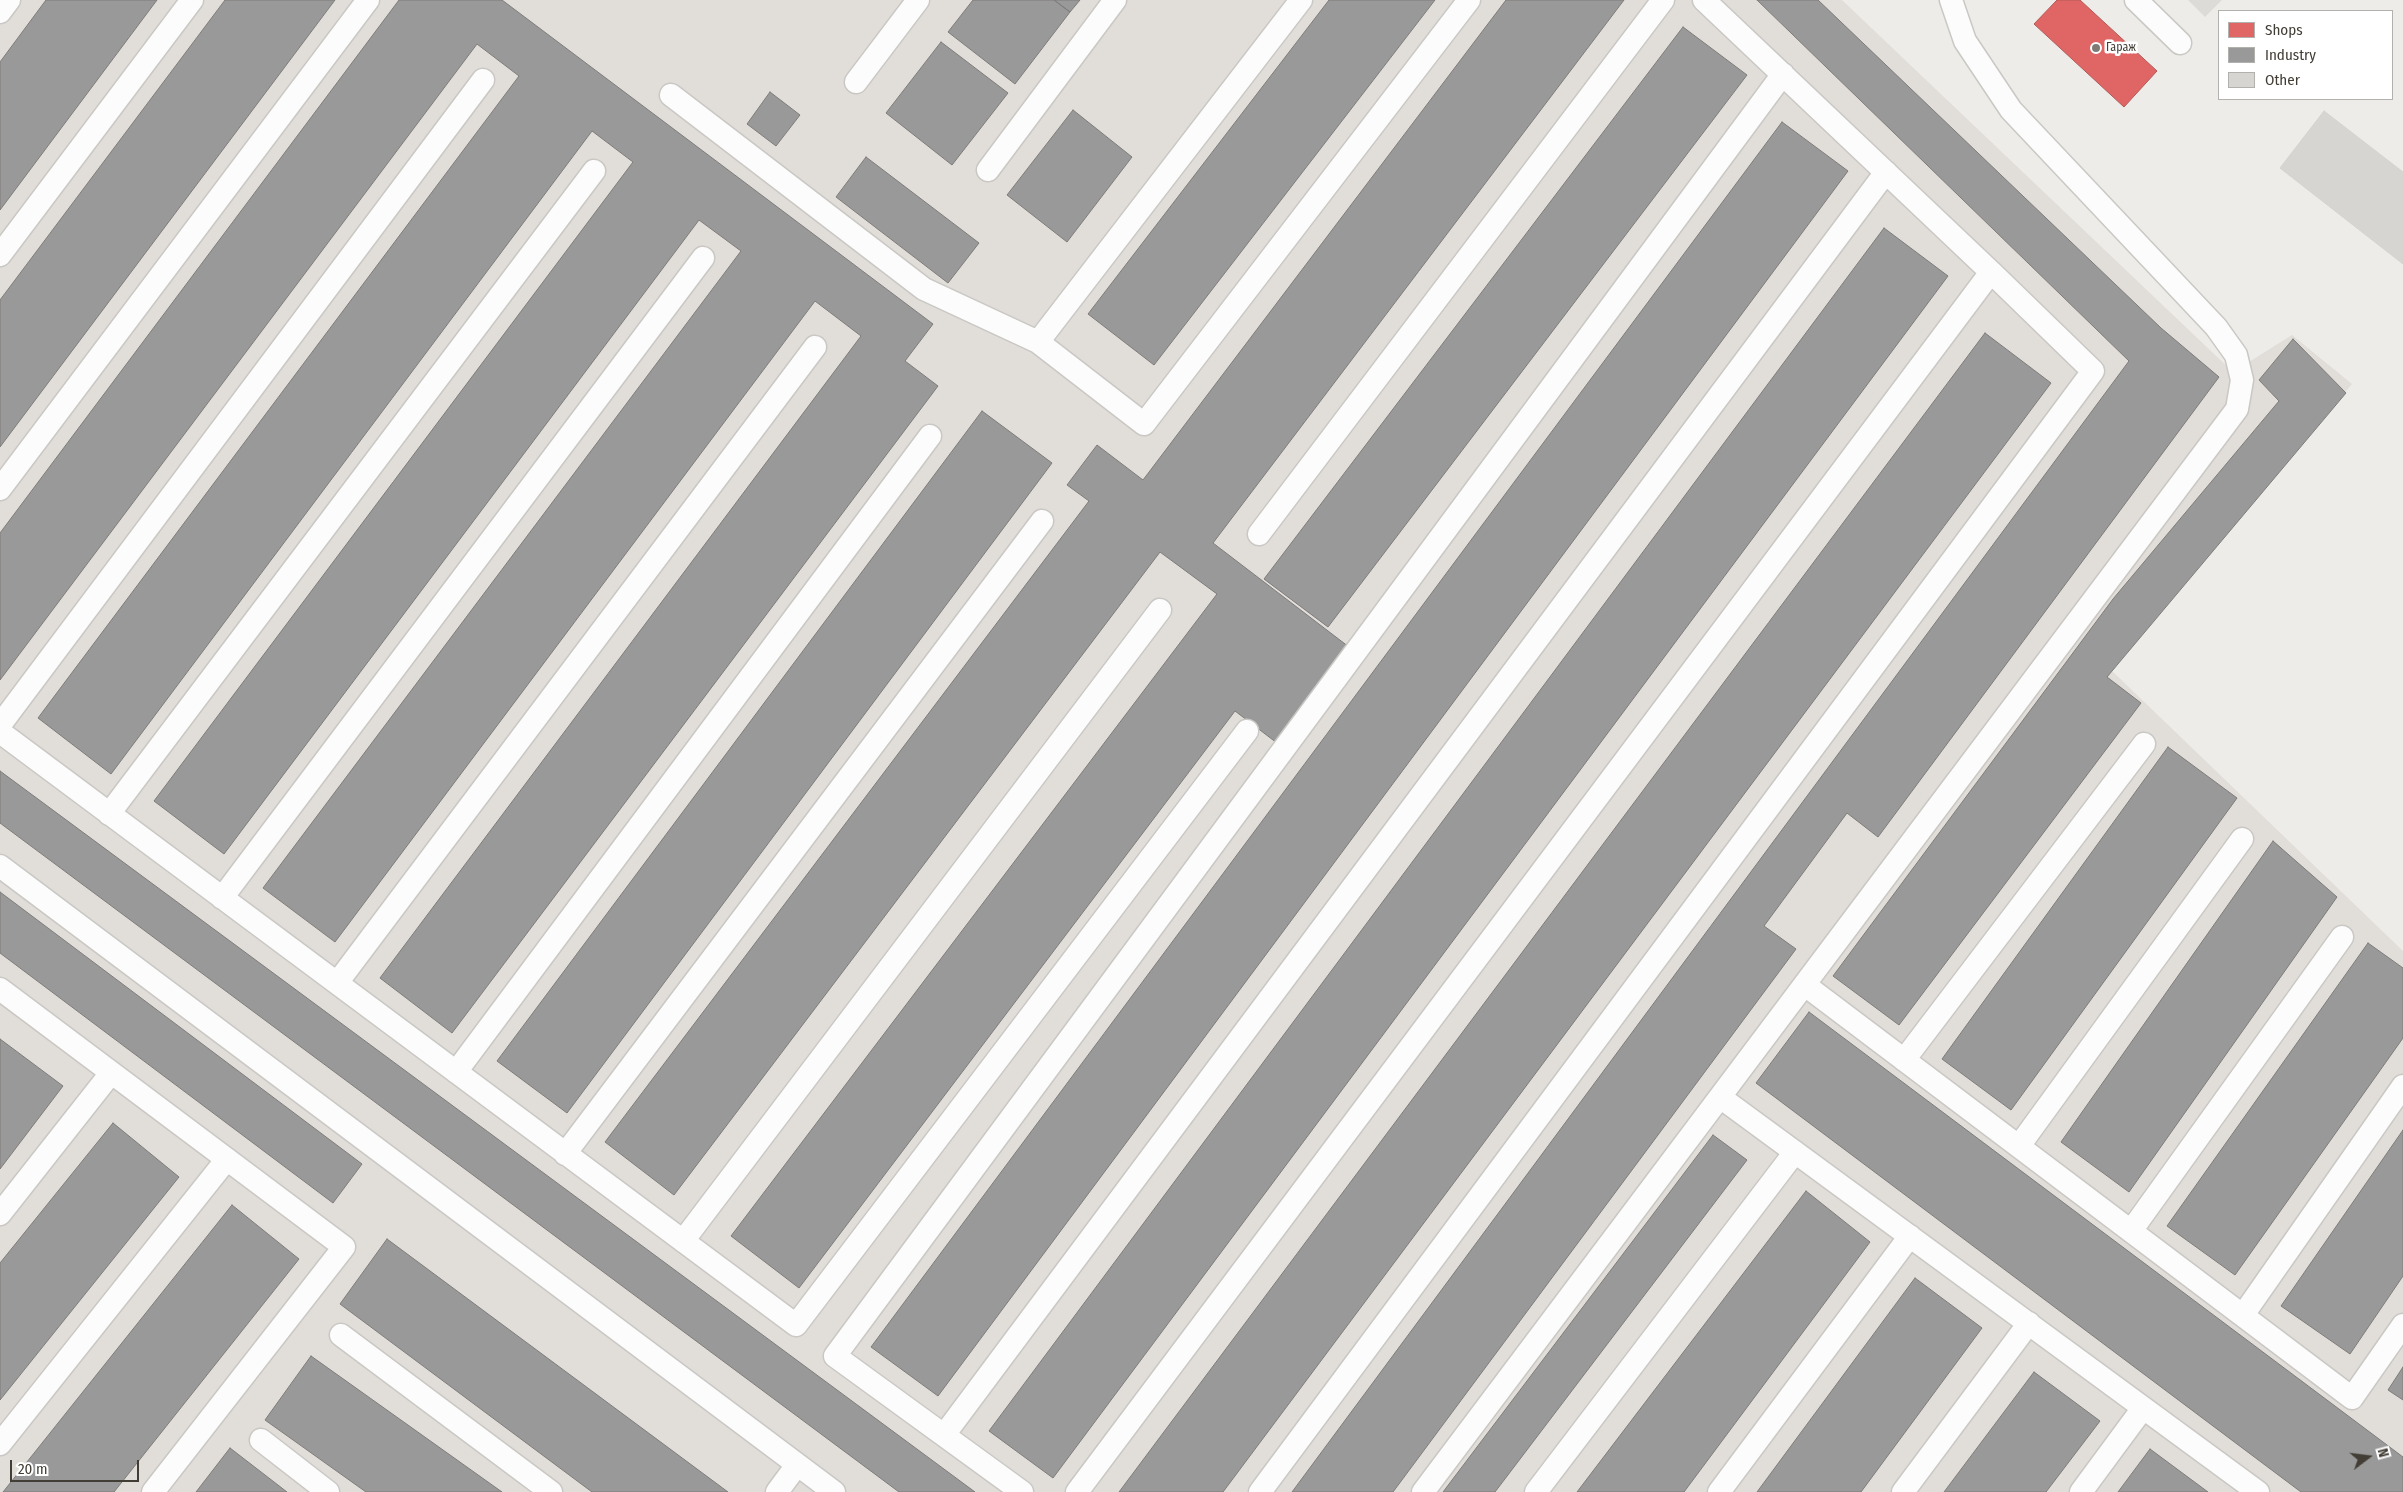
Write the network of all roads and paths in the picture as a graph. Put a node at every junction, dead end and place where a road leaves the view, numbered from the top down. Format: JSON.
{"nodes":[{"id":1,"x":9,"y":0,"type":"edge"},
{"id":2,"x":192,"y":0,"type":"edge"},
{"id":3,"x":368,"y":0,"type":"edge"},
{"id":4,"x":918,"y":0,"type":"edge"},
{"id":5,"x":1115,"y":0,"type":"edge"},
{"id":6,"x":1301,"y":0,"type":"edge"},
{"id":7,"x":1469,"y":0,"type":"edge"},
{"id":8,"x":1663,"y":0,"type":"edge"},
{"id":9,"x":1704,"y":0,"type":"edge"},
{"id":10,"x":1951,"y":0,"type":"edge"},
{"id":11,"x":2136,"y":0,"type":"edge"},
{"id":12,"x":0,"y":12,"type":"edge"},
{"id":13,"x":2180,"y":43,"type":"dead end"},
{"id":14,"x":1783,"y":74,"type":"junction"},
{"id":15,"x":483,"y":80,"type":"dead end"},
{"id":16,"x":856,"y":82,"type":"dead end"},
{"id":17,"x":671,"y":95,"type":"dead end"},
{"id":18,"x":988,"y":170,"type":"dead end"},
{"id":19,"x":594,"y":171,"type":"dead end"},
{"id":20,"x":1886,"y":172,"type":"junction"},
{"id":21,"x":0,"y":255,"type":"edge"},
{"id":22,"x":703,"y":258,"type":"dead end"},
{"id":23,"x":1991,"y":272,"type":"junction"},
{"id":24,"x":1038,"y":342,"type":"junction"},
{"id":25,"x":815,"y":347,"type":"dead end"},
{"id":26,"x":930,"y":436,"type":"dead end"},
{"id":27,"x":0,"y":489,"type":"edge"},
{"id":28,"x":1042,"y":521,"type":"dead end"},
{"id":29,"x":1259,"y":534,"type":"dead end"},
{"id":30,"x":1160,"y":610,"type":"dead end"},
{"id":31,"x":0,"y":725,"type":"edge"},
{"id":32,"x":1247,"y":731,"type":"dead end"},
{"id":33,"x":0,"y":732,"type":"edge"},
{"id":34,"x":2144,"y":744,"type":"dead end"},
{"id":35,"x":110,"y":814,"type":"junction"},
{"id":36,"x":2242,"y":839,"type":"dead end"},
{"id":37,"x":0,"y":866,"type":"edge"},
{"id":38,"x":222,"y":898,"type":"junction"},
{"id":39,"x":2342,"y":937,"type":"dead end"},
{"id":40,"x":337,"y":983,"type":"junction"},
{"id":41,"x":1805,"y":985,"type":"junction"},
{"id":42,"x":0,"y":989,"type":"edge"},
{"id":43,"x":1904,"y":1060,"type":"junction"},
{"id":44,"x":456,"y":1072,"type":"junction"},
{"id":45,"x":111,"y":1073,"type":"junction"},
{"id":46,"x":2403,"y":1086,"type":"edge"},
{"id":47,"x":1720,"y":1097,"type":"junction"},
{"id":48,"x":2019,"y":1146,"type":"junction"},
{"id":49,"x":1795,"y":1152,"type":"junction"},
{"id":50,"x":565,"y":1154,"type":"junction"},
{"id":51,"x":227,"y":1159,"type":"junction"},
{"id":52,"x":0,"y":1214,"type":"edge"},
{"id":53,"x":2131,"y":1231,"type":"junction"},
{"id":54,"x":1910,"y":1236,"type":"junction"},
{"id":55,"x":683,"y":1241,"type":"junction"},
{"id":56,"x":2243,"y":1315,"type":"junction"},
{"id":57,"x":2029,"y":1323,"type":"junction"},
{"id":58,"x":2403,"y":1325,"type":"edge"},
{"id":59,"x":341,"y":1335,"type":"dead end"},
{"id":60,"x":2143,"y":1408,"type":"junction"},
{"id":61,"x":944,"y":1435,"type":"junction"},
{"id":62,"x":261,"y":1440,"type":"dead end"},
{"id":63,"x":0,"y":1444,"type":"edge"},
{"id":64,"x":797,"y":1465,"type":"junction"},
{"id":65,"x":153,"y":1492,"type":"edge"},
{"id":66,"x":328,"y":1492,"type":"edge"},
{"id":67,"x":551,"y":1492,"type":"edge"},
{"id":68,"x":777,"y":1492,"type":"edge"},
{"id":69,"x":834,"y":1492,"type":"edge"},
{"id":70,"x":1022,"y":1492,"type":"edge"},
{"id":71,"x":1077,"y":1492,"type":"edge"},
{"id":72,"x":1260,"y":1492,"type":"edge"},
{"id":73,"x":1423,"y":1492,"type":"edge"},
{"id":74,"x":1536,"y":1492,"type":"edge"},
{"id":75,"x":1719,"y":1492,"type":"edge"},
{"id":76,"x":1903,"y":1492,"type":"edge"},
{"id":77,"x":2081,"y":1492,"type":"edge"},
{"id":78,"x":2258,"y":1492,"type":"edge"}],
"edges":[{"from":1,"to":12,"type":"lane"},
{"from":2,"to":21,"type":"lane"},
{"from":3,"to":27,"type":"lane"},
{"from":4,"to":16,"type":"lane"},
{"from":5,"to":18,"type":"lane"},
{"from":6,"to":24,"type":"lane"},
{"from":7,"to":24,"type":"lane"},
{"from":8,"to":29,"type":"lane"},
{"from":9,"to":14,"type":"lane"},
{"from":10,"to":41,"type":"lane"},
{"from":11,"to":13,"type":"lane"},
{"from":14,"to":20,"type":"lane"},
{"from":14,"to":61,"type":"lane"},
{"from":15,"to":31,"type":"lane"},
{"from":17,"to":24,"type":"lane"},
{"from":19,"to":35,"type":"lane"},
{"from":20,"to":23,"type":"lane"},
{"from":20,"to":61,"type":"lane"},
{"from":22,"to":38,"type":"lane"},
{"from":23,"to":71,"type":"lane"},
{"from":23,"to":72,"type":"lane"},
{"from":25,"to":40,"type":"lane"},
{"from":26,"to":44,"type":"lane"},
{"from":28,"to":50,"type":"lane"},
{"from":30,"to":55,"type":"lane"},
{"from":32,"to":55,"type":"lane"},
{"from":33,"to":35,"type":"lane"},
{"from":34,"to":43,"type":"lane"},
{"from":35,"to":38,"type":"lane"},
{"from":36,"to":48,"type":"lane"},
{"from":37,"to":64,"type":"lane"},
{"from":38,"to":40,"type":"lane"},
{"from":39,"to":53,"type":"lane"},
{"from":40,"to":44,"type":"lane"},
{"from":41,"to":43,"type":"lane"},
{"from":41,"to":47,"type":"lane"},
{"from":42,"to":45,"type":"lane"},
{"from":43,"to":48,"type":"lane"},
{"from":44,"to":50,"type":"lane"},
{"from":45,"to":51,"type":"lane"},
{"from":45,"to":52,"type":"lane"},
{"from":46,"to":56,"type":"lane"},
{"from":47,"to":49,"type":"lane"},
{"from":47,"to":73,"type":"lane"},
{"from":48,"to":53,"type":"lane"},
{"from":49,"to":54,"type":"lane"},
{"from":49,"to":74,"type":"lane"},
{"from":50,"to":55,"type":"lane"},
{"from":51,"to":63,"type":"lane"},
{"from":51,"to":65,"type":"lane"},
{"from":53,"to":56,"type":"lane"},
{"from":54,"to":57,"type":"lane"},
{"from":54,"to":75,"type":"lane"},
{"from":56,"to":58,"type":"lane"},
{"from":57,"to":60,"type":"lane"},
{"from":57,"to":76,"type":"lane"},
{"from":59,"to":67,"type":"lane"},
{"from":60,"to":77,"type":"lane"},
{"from":60,"to":78,"type":"lane"},
{"from":61,"to":70,"type":"lane"},
{"from":62,"to":66,"type":"lane"},
{"from":64,"to":68,"type":"lane"},
{"from":64,"to":69,"type":"lane"}]}
